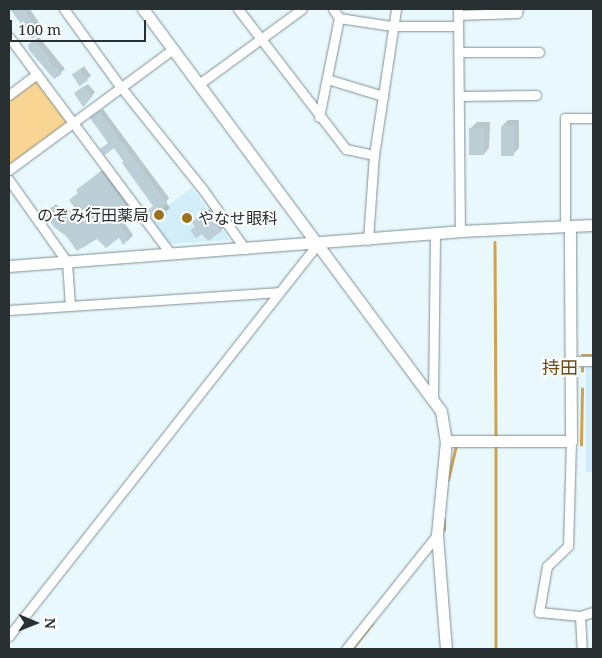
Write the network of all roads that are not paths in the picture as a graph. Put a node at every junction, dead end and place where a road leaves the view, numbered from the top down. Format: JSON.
{"nodes":[{"id":1,"x":64,"y":9,"type":"edge"},
{"id":2,"x":143,"y":9,"type":"edge"},
{"id":3,"x":238,"y":9,"type":"edge"},
{"id":4,"x":302,"y":9,"type":"edge"},
{"id":5,"x":333,"y":9,"type":"edge"},
{"id":6,"x":396,"y":9,"type":"edge"},
{"id":7,"x":518,"y":9,"type":"edge"},
{"id":8,"x":458,"y":12,"type":"edge"},
{"id":9,"x":339,"y":18,"type":"junction"},
{"id":10,"x":392,"y":26,"type":"junction"},
{"id":11,"x":458,"y":26,"type":"junction"},
{"id":12,"x":9,"y":37,"type":"edge"},
{"id":13,"x":262,"y":40,"type":"junction"},
{"id":14,"x":173,"y":49,"type":"junction"},
{"id":15,"x":459,"y":52,"type":"junction"},
{"id":16,"x":539,"y":52,"type":"dead end"},
{"id":17,"x":37,"y":74,"type":"junction"},
{"id":18,"x":327,"y":79,"type":"junction"},
{"id":19,"x":199,"y":84,"type":"junction"},
{"id":20,"x":120,"y":86,"type":"junction"},
{"id":21,"x":9,"y":95,"type":"edge"},
{"id":22,"x":536,"y":95,"type":"dead end"},
{"id":23,"x":382,"y":96,"type":"junction"},
{"id":24,"x":459,"y":96,"type":"junction"},
{"id":25,"x":319,"y":117,"type":"junction"},
{"id":26,"x":593,"y":118,"type":"edge"},
{"id":27,"x":73,"y":123,"type":"junction"},
{"id":28,"x":374,"y":155,"type":"junction"},
{"id":29,"x":9,"y":170,"type":"edge"},
{"id":30,"x":9,"y":180,"type":"edge"},
{"id":31,"x":593,"y":225,"type":"edge"},
{"id":32,"x":568,"y":226,"type":"junction"},
{"id":33,"x":460,"y":231,"type":"junction"},
{"id":34,"x":435,"y":234,"type":"junction"},
{"id":35,"x":368,"y":240,"type":"junction"},
{"id":36,"x":318,"y":244,"type":"junction"},
{"id":37,"x":245,"y":249,"type":"junction"},
{"id":38,"x":172,"y":254,"type":"junction"},
{"id":39,"x":67,"y":262,"type":"junction"},
{"id":40,"x":9,"y":266,"type":"edge"},
{"id":41,"x":277,"y":292,"type":"junction"},
{"id":42,"x":70,"y":306,"type":"junction"},
{"id":43,"x":9,"y":310,"type":"edge"},
{"id":44,"x":570,"y":361,"type":"junction"},
{"id":45,"x":593,"y":361,"type":"edge"},
{"id":46,"x":433,"y":400,"type":"junction"},
{"id":47,"x":446,"y":441,"type":"junction"},
{"id":48,"x":571,"y":441,"type":"junction"},
{"id":49,"x":438,"y":534,"type":"junction"},
{"id":50,"x":593,"y":612,"type":"edge"},
{"id":51,"x":580,"y":616,"type":"junction"},
{"id":52,"x":9,"y":636,"type":"edge"},
{"id":53,"x":346,"y":649,"type":"edge"},
{"id":54,"x":446,"y":649,"type":"edge"},
{"id":55,"x":582,"y":649,"type":"edge"}],
"edges":[{"from":1,"to":20,"type":"street"},
{"from":2,"to":14,"type":"street"},
{"from":3,"to":13,"type":"street"},
{"from":4,"to":13,"type":"street"},
{"from":5,"to":9,"type":"street"},
{"from":6,"to":10,"type":"street"},
{"from":7,"to":8,"type":"street"},
{"from":8,"to":11,"type":"street"},
{"from":9,"to":10,"type":"street"},
{"from":9,"to":18,"type":"street"},
{"from":10,"to":11,"type":"street"},
{"from":10,"to":23,"type":"street"},
{"from":11,"to":15,"type":"street"},
{"from":12,"to":17,"type":"street"},
{"from":13,"to":19,"type":"street"},
{"from":13,"to":25,"type":"street"},
{"from":14,"to":19,"type":"street"},
{"from":14,"to":20,"type":"street"},
{"from":15,"to":16,"type":"street"},
{"from":15,"to":24,"type":"street"},
{"from":17,"to":21,"type":"street"},
{"from":17,"to":27,"type":"street"},
{"from":18,"to":23,"type":"street"},
{"from":18,"to":25,"type":"street"},
{"from":19,"to":36,"type":"street"},
{"from":20,"to":27,"type":"street"},
{"from":20,"to":37,"type":"street"},
{"from":22,"to":24,"type":"street"},
{"from":23,"to":28,"type":"street"},
{"from":24,"to":33,"type":"street"},
{"from":25,"to":28,"type":"street"},
{"from":26,"to":32,"type":"street"},
{"from":27,"to":29,"type":"street"},
{"from":27,"to":38,"type":"street"},
{"from":28,"to":35,"type":"street"},
{"from":30,"to":39,"type":"street"},
{"from":31,"to":32,"type":"street"},
{"from":32,"to":33,"type":"street"},
{"from":32,"to":44,"type":"street"},
{"from":33,"to":34,"type":"street"},
{"from":34,"to":35,"type":"street"},
{"from":34,"to":46,"type":"street"},
{"from":35,"to":36,"type":"street"},
{"from":36,"to":37,"type":"street"},
{"from":36,"to":41,"type":"street"},
{"from":36,"to":46,"type":"street"},
{"from":37,"to":38,"type":"street"},
{"from":38,"to":39,"type":"street"},
{"from":39,"to":40,"type":"street"},
{"from":39,"to":42,"type":"street"},
{"from":41,"to":42,"type":"street"},
{"from":41,"to":52,"type":"street"},
{"from":42,"to":43,"type":"street"},
{"from":44,"to":45,"type":"street"},
{"from":44,"to":48,"type":"street"},
{"from":46,"to":47,"type":"street"},
{"from":47,"to":48,"type":"street"},
{"from":47,"to":49,"type":"street"},
{"from":48,"to":51,"type":"street"},
{"from":49,"to":53,"type":"street"},
{"from":49,"to":54,"type":"street"},
{"from":50,"to":51,"type":"street"},
{"from":51,"to":55,"type":"street"}]}
